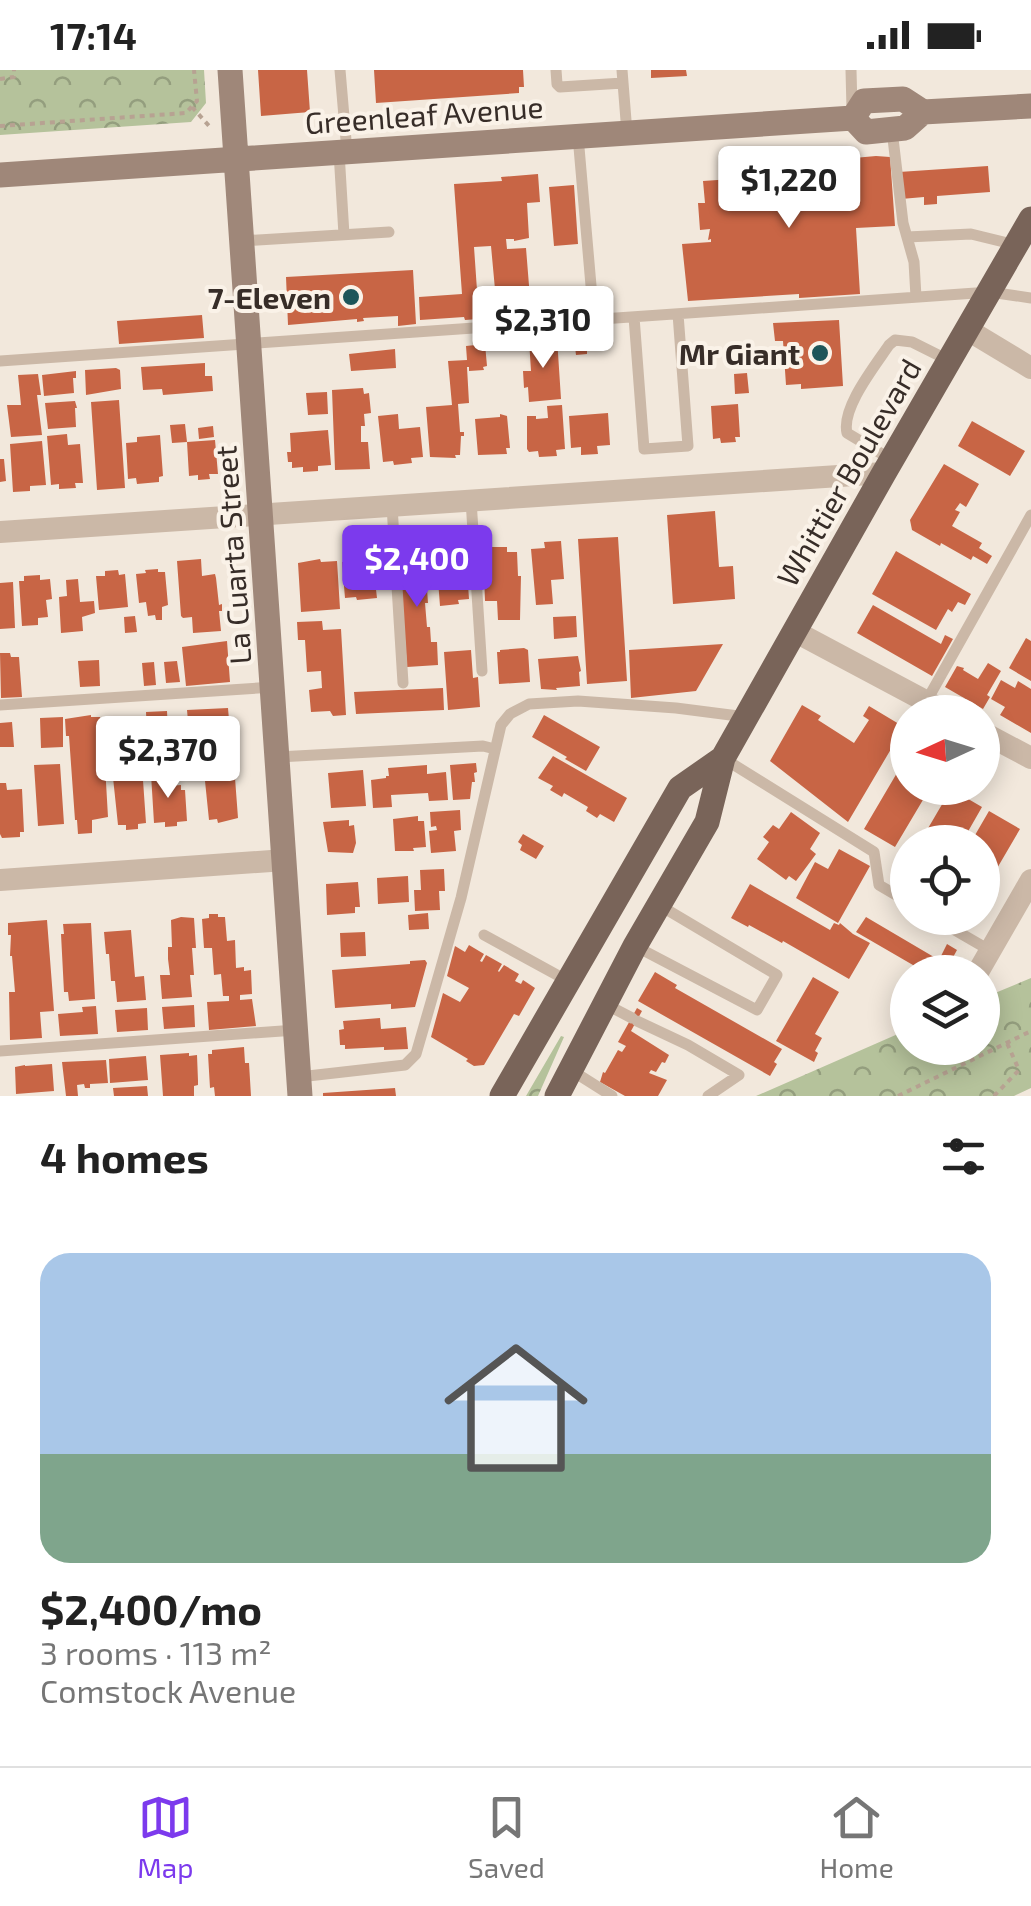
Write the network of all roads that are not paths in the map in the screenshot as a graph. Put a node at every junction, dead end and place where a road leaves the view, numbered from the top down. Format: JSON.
{"nodes":[{"id":1,"x":230,"y":70,"type":"edge"},
{"id":2,"x":340,"y":70,"type":"edge"},
{"id":3,"x":556,"y":70,"type":"edge"},
{"id":4,"x":850,"y":70,"type":"edge"},
{"id":5,"x":623,"y":76,"type":"edge"},
{"id":6,"x":1031,"y":106,"type":"edge"},
{"id":7,"x":923,"y":112,"type":"junction"},
{"id":8,"x":853,"y":118,"type":"junction"},
{"id":9,"x":892,"y":130,"type":"junction"},
{"id":10,"x":627,"y":133,"type":"junction"},
{"id":11,"x":578,"y":136,"type":"junction"},
{"id":12,"x":343,"y":152,"type":"junction"},
{"id":13,"x":236,"y":159,"type":"junction"},
{"id":14,"x":0,"y":175,"type":"edge"},
{"id":15,"x":1031,"y":219,"type":"edge"},
{"id":16,"x":389,"y":232,"type":"dead end"},
{"id":17,"x":344,"y":235,"type":"junction"},
{"id":18,"x":907,"y":237,"type":"junction"},
{"id":19,"x":241,"y":241,"type":"junction"},
{"id":20,"x":1016,"y":245,"type":"junction"},
{"id":21,"x":990,"y":292,"type":"junction"},
{"id":22,"x":916,"y":297,"type":"junction"},
{"id":23,"x":1031,"y":298,"type":"edge"},
{"id":24,"x":678,"y":314,"type":"junction"},
{"id":25,"x":634,"y":317,"type":"junction"},
{"id":26,"x":594,"y":320,"type":"junction"},
{"id":27,"x":968,"y":330,"type":"junction"},
{"id":28,"x":250,"y":344,"type":"junction"},
{"id":29,"x":0,"y":361,"type":"edge"},
{"id":30,"x":950,"y":361,"type":"junction"},
{"id":31,"x":1031,"y":368,"type":"edge"},
{"id":32,"x":888,"y":466,"type":"junction"},
{"id":33,"x":471,"y":500,"type":"junction"},
{"id":34,"x":392,"y":506,"type":"junction"},
{"id":35,"x":262,"y":514,"type":"junction"},
{"id":36,"x":1031,"y":516,"type":"edge"},
{"id":37,"x":0,"y":532,"type":"edge"},
{"id":38,"x":794,"y":631,"type":"junction"},
{"id":39,"x":482,"y":670,"type":"dead end"},
{"id":40,"x":403,"y":683,"type":"dead end"},
{"id":41,"x":274,"y":687,"type":"junction"},
{"id":42,"x":914,"y":695,"type":"edge"},
{"id":43,"x":942,"y":695,"type":"edge"},
{"id":44,"x":0,"y":706,"type":"edge"},
{"id":45,"x":746,"y":717,"type":"junction"},
{"id":46,"x":1000,"y":742,"type":"edge"},
{"id":47,"x":495,"y":749,"type":"junction"},
{"id":48,"x":278,"y":757,"type":"junction"},
{"id":49,"x":723,"y":758,"type":"junction"},
{"id":50,"x":1031,"y":758,"type":"edge"},
{"id":51,"x":285,"y":860,"type":"junction"},
{"id":52,"x":0,"y":880,"type":"edge"},
{"id":53,"x":1031,"y":880,"type":"edge"},
{"id":54,"x":890,"y":891,"type":"edge"},
{"id":55,"x":659,"y":904,"type":"junction"},
{"id":56,"x":484,"y":935,"type":"dead end"},
{"id":57,"x":963,"y":935,"type":"edge"},
{"id":58,"x":634,"y":946,"type":"junction"},
{"id":59,"x":990,"y":951,"type":"junction"},
{"id":60,"x":988,"y":955,"type":"edge"},
{"id":61,"x":568,"y":981,"type":"junction"},
{"id":62,"x":605,"y":1004,"type":"junction"},
{"id":63,"x":296,"y":1030,"type":"junction"},
{"id":64,"x":0,"y":1050,"type":"edge"},
{"id":65,"x":570,"y":1070,"type":"junction"},
{"id":66,"x":300,"y":1086,"type":"edge"},
{"id":67,"x":502,"y":1096,"type":"edge"},
{"id":68,"x":557,"y":1096,"type":"edge"},
{"id":69,"x":612,"y":1096,"type":"edge"},
{"id":70,"x":708,"y":1096,"type":"edge"}],
"edges":[{"from":1,"to":13,"type":"street","name":"La Cuarta Street"},
{"from":2,"to":12,"type":"lane"},
{"from":3,"to":5,"type":"lane"},
{"from":4,"to":8,"type":"lane"},
{"from":5,"to":10,"type":"lane"},
{"from":6,"to":7,"type":"street","name":"Greenleaf Avenue"},
{"from":7,"to":8,"type":"street","name":"Greenleaf Avenue"},
{"from":7,"to":9,"type":"street","name":"Greenleaf Avenue"},
{"from":8,"to":9,"type":"street","name":"Greenleaf Avenue"},
{"from":8,"to":10,"type":"street","name":"Greenleaf Avenue"},
{"from":9,"to":18,"type":"lane"},
{"from":10,"to":11,"type":"street","name":"Greenleaf Avenue"},
{"from":11,"to":12,"type":"street","name":"Greenleaf Avenue"},
{"from":11,"to":26,"type":"lane"},
{"from":12,"to":13,"type":"street","name":"Greenleaf Avenue"},
{"from":12,"to":17,"type":"lane"},
{"from":13,"to":14,"type":"street","name":"Greenleaf Avenue"},
{"from":13,"to":19,"type":"street","name":"La Cuarta Street"},
{"from":15,"to":20,"type":"main road","name":"Whittier Boulevard"},
{"from":16,"to":17,"type":"lane"},
{"from":17,"to":19,"type":"lane"},
{"from":18,"to":20,"type":"lane"},
{"from":18,"to":22,"type":"lane"},
{"from":19,"to":28,"type":"street","name":"La Cuarta Street"},
{"from":20,"to":21,"type":"main road","name":"Whittier Boulevard"},
{"from":21,"to":22,"type":"lane"},
{"from":21,"to":23,"type":"lane"},
{"from":21,"to":27,"type":"main road","name":"Whittier Boulevard"},
{"from":22,"to":24,"type":"lane"},
{"from":24,"to":25,"type":"lane"},
{"from":24,"to":25,"type":"lane"},
{"from":25,"to":26,"type":"lane"},
{"from":26,"to":28,"type":"lane"},
{"from":27,"to":30,"type":"main road","name":"Whittier Boulevard"},
{"from":27,"to":31,"type":"street"},
{"from":28,"to":29,"type":"lane"},
{"from":28,"to":35,"type":"street","name":"La Cuarta Street"},
{"from":30,"to":32,"type":"main road","name":"Whittier Boulevard"},
{"from":30,"to":32,"type":"lane"},
{"from":32,"to":33,"type":"street"},
{"from":32,"to":38,"type":"main road","name":"Whittier Boulevard"},
{"from":33,"to":34,"type":"street"},
{"from":33,"to":39,"type":"lane"},
{"from":34,"to":35,"type":"street"},
{"from":34,"to":40,"type":"lane"},
{"from":35,"to":37,"type":"street"},
{"from":35,"to":41,"type":"street","name":"La Cuarta Street"},
{"from":36,"to":43,"type":"lane"},
{"from":38,"to":42,"type":"street"},
{"from":38,"to":45,"type":"main road","name":"Whittier Boulevard"},
{"from":41,"to":44,"type":"lane"},
{"from":41,"to":48,"type":"street","name":"La Cuarta Street"},
{"from":45,"to":47,"type":"lane"},
{"from":45,"to":49,"type":"main road","name":"Whittier Boulevard"},
{"from":46,"to":50,"type":"street"},
{"from":47,"to":48,"type":"lane"},
{"from":47,"to":66,"type":"lane"},
{"from":48,"to":51,"type":"street","name":"La Cuarta Street"},
{"from":49,"to":54,"type":"lane"},
{"from":49,"to":55,"type":"main road","name":"Whittier Boulevard"},
{"from":49,"to":61,"type":"main road","name":"Whittier Boulevard"},
{"from":51,"to":52,"type":"street"},
{"from":51,"to":63,"type":"street","name":"La Cuarta Street"},
{"from":53,"to":59,"type":"street"},
{"from":55,"to":58,"type":"main road","name":"Whittier Boulevard"},
{"from":55,"to":58,"type":"lane"},
{"from":56,"to":61,"type":"lane"},
{"from":57,"to":59,"type":"lane"},
{"from":58,"to":62,"type":"main road","name":"Whittier Boulevard"},
{"from":59,"to":60,"type":"street"},
{"from":61,"to":67,"type":"main road","name":"Whittier Boulevard"},
{"from":62,"to":65,"type":"main road","name":"Whittier Boulevard"},
{"from":62,"to":70,"type":"lane"},
{"from":63,"to":64,"type":"lane"},
{"from":63,"to":66,"type":"street","name":"La Cuarta Street"},
{"from":65,"to":68,"type":"main road","name":"Whittier Boulevard"},
{"from":65,"to":69,"type":"lane"}]}
